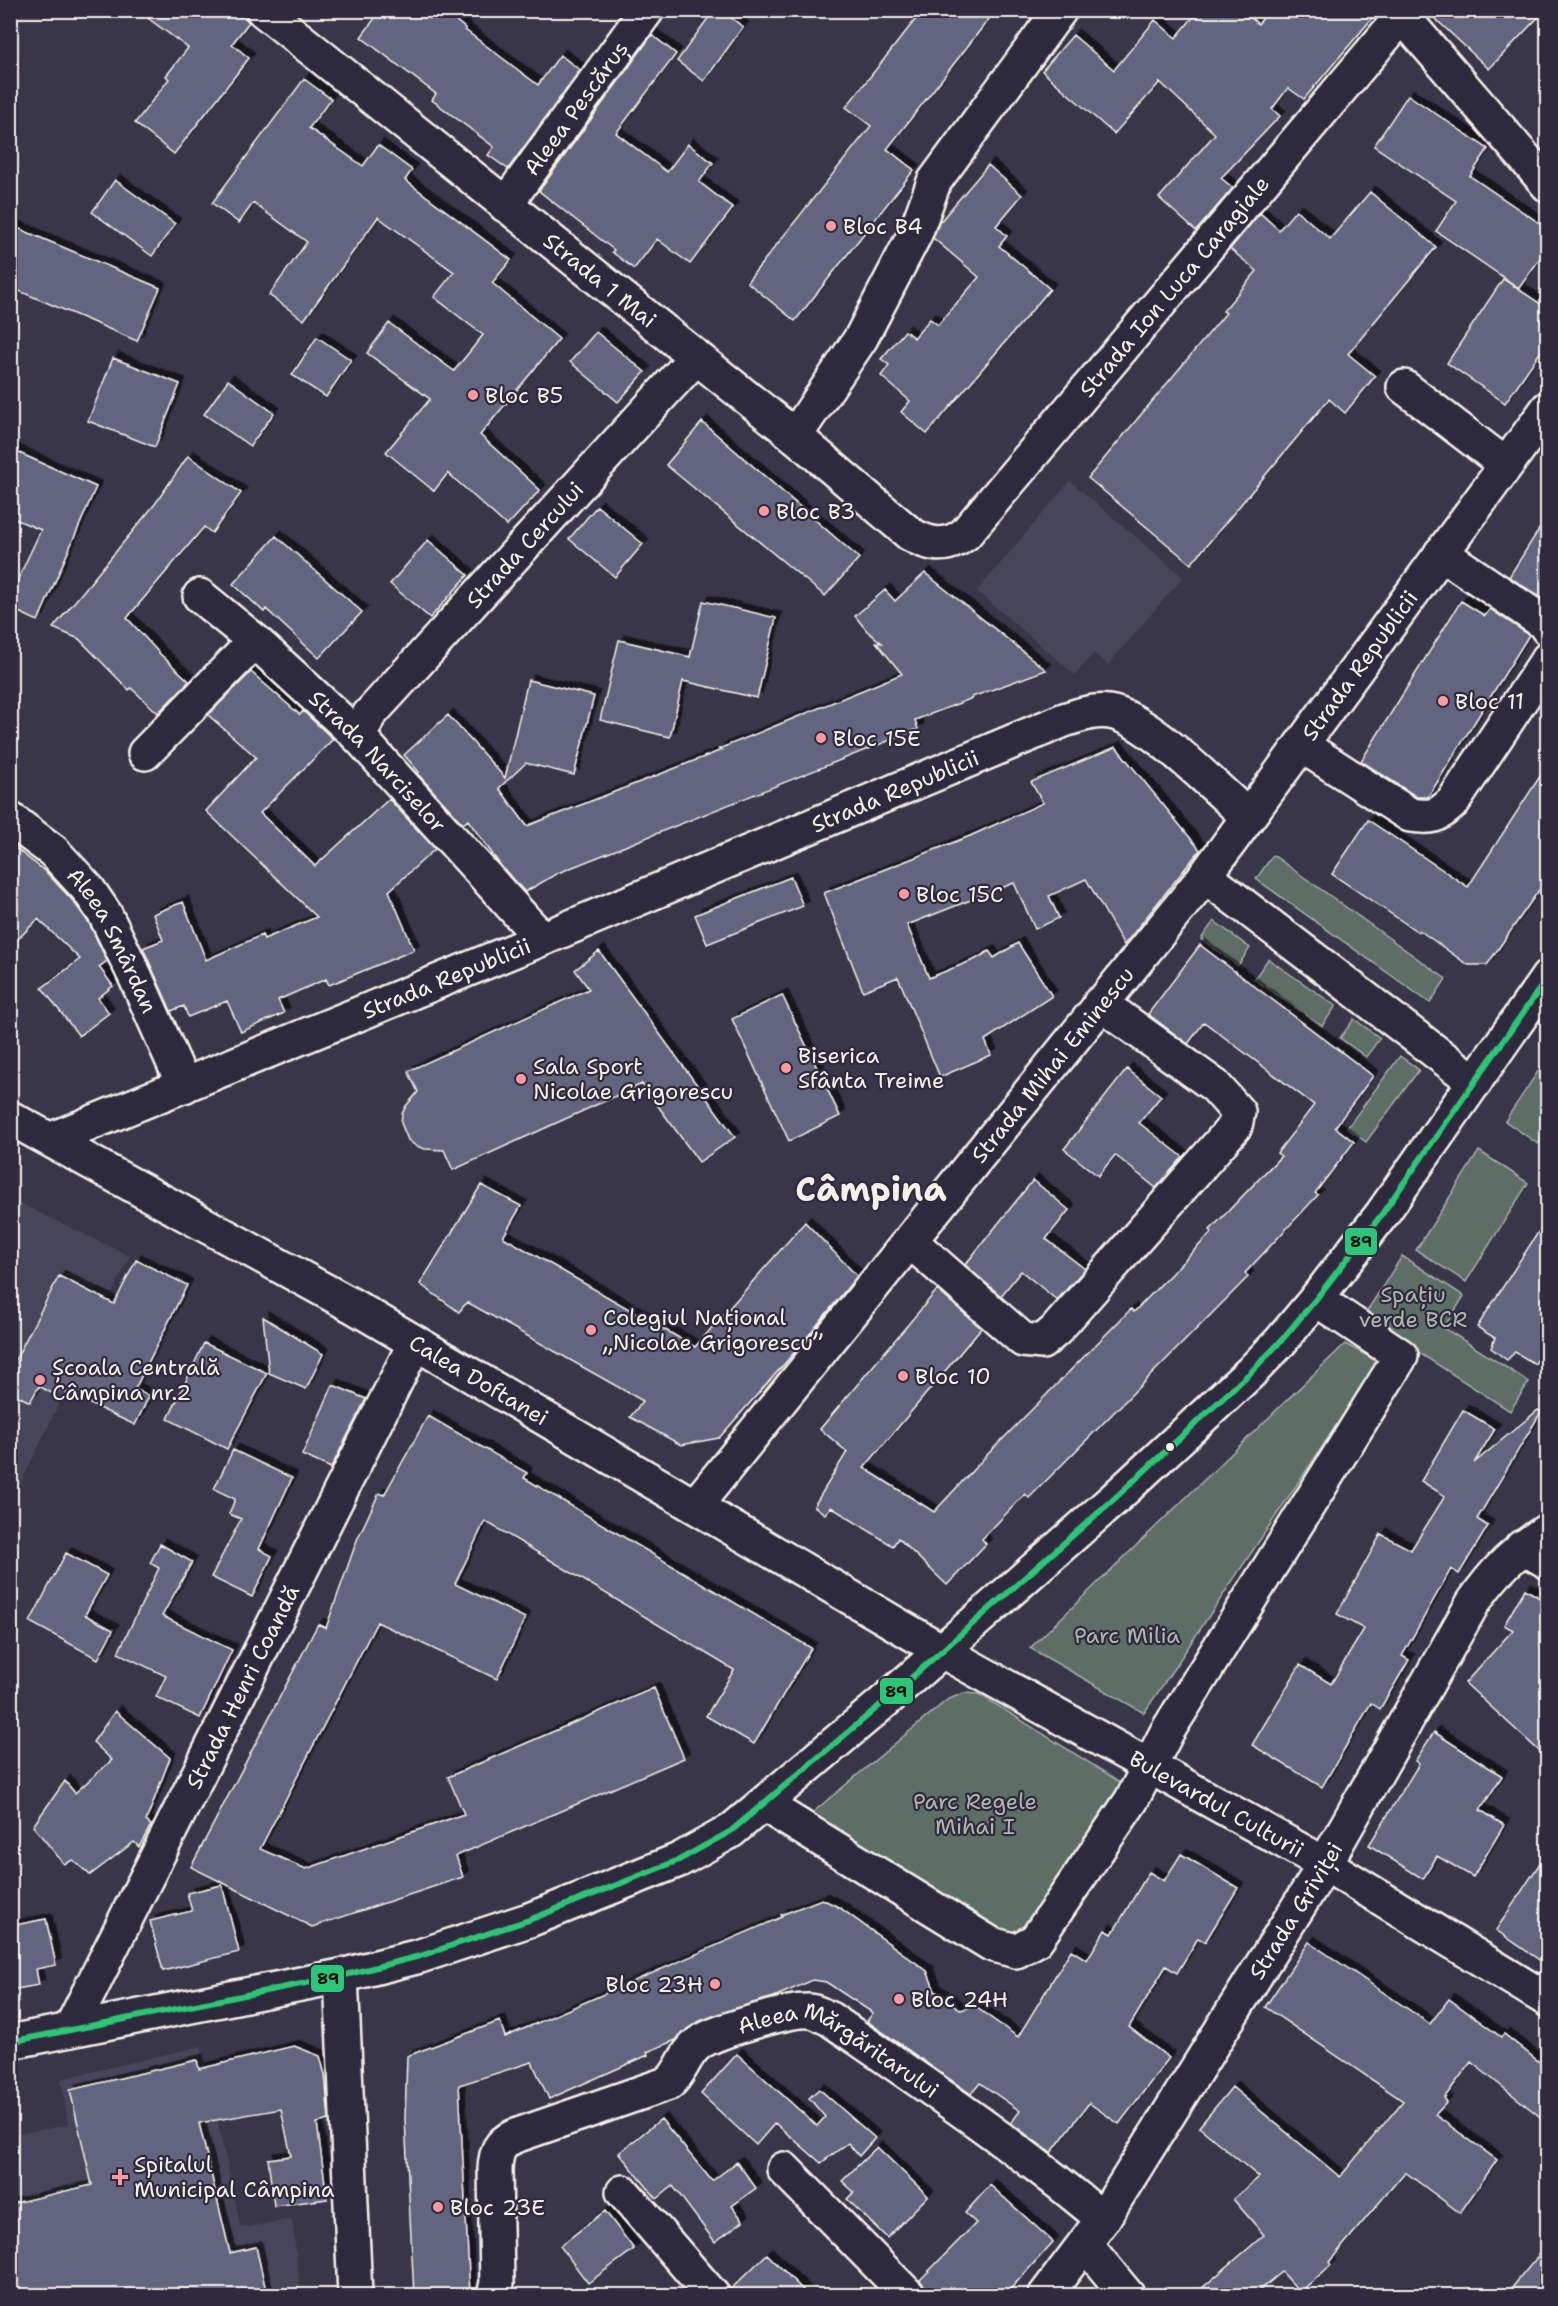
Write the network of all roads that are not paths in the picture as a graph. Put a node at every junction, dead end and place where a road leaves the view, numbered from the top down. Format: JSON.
{"nodes":[{"id":1,"x":263,"y":10,"type":"edge"},
{"id":2,"x":646,"y":10,"type":"edge"},
{"id":3,"x":1060,"y":10,"type":"edge"},
{"id":4,"x":1400,"y":13,"type":"edge"},
{"id":5,"x":299,"y":22,"type":"edge"},
{"id":6,"x":1548,"y":185,"type":"edge"},
{"id":7,"x":505,"y":204,"type":"junction"},
{"id":8,"x":696,"y":357,"type":"junction"},
{"id":9,"x":1404,"y":387,"type":"dead end"},
{"id":10,"x":1548,"y":408,"type":"edge"},
{"id":11,"x":795,"y":436,"type":"junction"},
{"id":12,"x":1506,"y":465,"type":"junction"},
{"id":13,"x":940,"y":545,"type":"joint"},
{"id":14,"x":1441,"y":553,"type":"junction"},
{"id":15,"x":200,"y":596,"type":"dead end"},
{"id":16,"x":1548,"y":629,"type":"edge"},
{"id":17,"x":255,"y":641,"type":"junction"},
{"id":18,"x":1548,"y":658,"type":"edge"},
{"id":19,"x":359,"y":736,"type":"junction"},
{"id":20,"x":1301,"y":745,"type":"junction"},
{"id":21,"x":145,"y":753,"type":"dead end"},
{"id":22,"x":1248,"y":817,"type":"junction"},
{"id":23,"x":10,"y":819,"type":"edge"},
{"id":24,"x":1205,"y":876,"type":"junction"},
{"id":25,"x":542,"y":939,"type":"junction"},
{"id":26,"x":1548,"y":977,"type":"edge"},
{"id":27,"x":1101,"y":1002,"type":"junction"},
{"id":28,"x":1475,"y":1082,"type":"junction"},
{"id":29,"x":184,"y":1086,"type":"junction"},
{"id":30,"x":10,"y":1118,"type":"edge"},
{"id":31,"x":52,"y":1139,"type":"junction"},
{"id":32,"x":910,"y":1241,"type":"junction"},
{"id":33,"x":1316,"y":1299,"type":"junction"},
{"id":34,"x":415,"y":1343,"type":"junction"},
{"id":35,"x":695,"y":1506,"type":"junction"},
{"id":36,"x":1539,"y":1547,"type":"edge"},
{"id":37,"x":942,"y":1651,"type":"junction"},
{"id":38,"x":1149,"y":1766,"type":"junction"},
{"id":39,"x":765,"y":1805,"type":"junction"},
{"id":40,"x":1325,"y":1864,"type":"junction"},
{"id":41,"x":341,"y":1976,"type":"junction"},
{"id":42,"x":1548,"y":2000,"type":"edge"},
{"id":43,"x":70,"y":2030,"type":"junction"},
{"id":44,"x":10,"y":2042,"type":"edge"},
{"id":45,"x":784,"y":2169,"type":"dead end"},
{"id":46,"x":623,"y":2192,"type":"dead end"},
{"id":47,"x":1094,"y":2231,"type":"junction"},
{"id":48,"x":356,"y":2295,"type":"edge"},
{"id":49,"x":494,"y":2295,"type":"edge"},
{"id":50,"x":713,"y":2295,"type":"edge"},
{"id":51,"x":909,"y":2295,"type":"edge"},
{"id":52,"x":1045,"y":2295,"type":"edge"},
{"id":53,"x":1128,"y":2295,"type":"edge"}],
"edges":[{"from":1,"to":5,"type":"street","name":"Strada 1 Mai"},
{"from":2,"to":7,"type":"street","name":"Aleea Pescăruș"},
{"from":3,"to":11,"type":"street"},
{"from":4,"to":6,"type":"street"},
{"from":4,"to":13,"type":"street","name":"Strada Ion Luca Caragiale"},
{"from":5,"to":7,"type":"street","name":"Strada 1 Mai"},
{"from":7,"to":8,"type":"street","name":"Strada 1 Mai"},
{"from":8,"to":11,"type":"street","name":"Strada 1 Mai"},
{"from":8,"to":19,"type":"street","name":"Strada Cercului"},
{"from":9,"to":12,"type":"street"},
{"from":10,"to":12,"type":"street","name":"Strada Republicii"},
{"from":11,"to":13,"type":"street","name":"Strada 1 Mai"},
{"from":12,"to":14,"type":"street","name":"Strada Republicii"},
{"from":14,"to":16,"type":"street"},
{"from":14,"to":20,"type":"street","name":"Strada Republicii"},
{"from":15,"to":17,"type":"street","name":"Strada Narciselor"},
{"from":17,"to":19,"type":"street","name":"Strada Narciselor"},
{"from":17,"to":21,"type":"street"},
{"from":18,"to":20,"type":"street"},
{"from":19,"to":25,"type":"street","name":"Strada Narciselor"},
{"from":20,"to":22,"type":"street","name":"Strada Republicii"},
{"from":22,"to":24,"type":"street","name":"Strada Mihai Eminescu"},
{"from":22,"to":25,"type":"street","name":"Strada Republicii"},
{"from":23,"to":29,"type":"street","name":"Aleea Smârdan"},
{"from":24,"to":27,"type":"street","name":"Strada Mihai Eminescu"},
{"from":24,"to":28,"type":"street"},
{"from":25,"to":29,"type":"street","name":"Strada Republicii"},
{"from":26,"to":28,"type":"street"},
{"from":27,"to":32,"type":"street","name":"Strada Mihai Eminescu"},
{"from":27,"to":32,"type":"street"},
{"from":28,"to":33,"type":"street"},
{"from":29,"to":31,"type":"street","name":"Strada Republicii"},
{"from":30,"to":31,"type":"street","name":"Calea Doftanei"},
{"from":31,"to":34,"type":"street","name":"Calea Doftanei"},
{"from":32,"to":35,"type":"street","name":"Strada Mihai Eminescu"},
{"from":33,"to":37,"type":"street"},
{"from":33,"to":38,"type":"street"},
{"from":34,"to":35,"type":"street","name":"Calea Doftanei"},
{"from":34,"to":43,"type":"street","name":"Strada Henri Coandă"},
{"from":35,"to":37,"type":"street","name":"Calea Doftanei"},
{"from":36,"to":40,"type":"street","name":"Strada Griviței"},
{"from":37,"to":38,"type":"street","name":"Bulevardul Culturii"},
{"from":37,"to":39,"type":"street"},
{"from":38,"to":39,"type":"street"},
{"from":38,"to":40,"type":"street","name":"Bulevardul Culturii"},
{"from":39,"to":41,"type":"street"},
{"from":40,"to":42,"type":"street","name":"Bulevardul Culturii"},
{"from":40,"to":47,"type":"street","name":"Strada Griviței"},
{"from":41,"to":43,"type":"street"},
{"from":41,"to":48,"type":"street"},
{"from":43,"to":44,"type":"street"},
{"from":45,"to":51,"type":"street"},
{"from":46,"to":50,"type":"street"},
{"from":47,"to":49,"type":"street","name":"Aleea Mărgăritarului"},
{"from":47,"to":52,"type":"street","name":"Strada Griviței"},
{"from":47,"to":53,"type":"street","name":"Aleea Mărgăritarului"}]}
